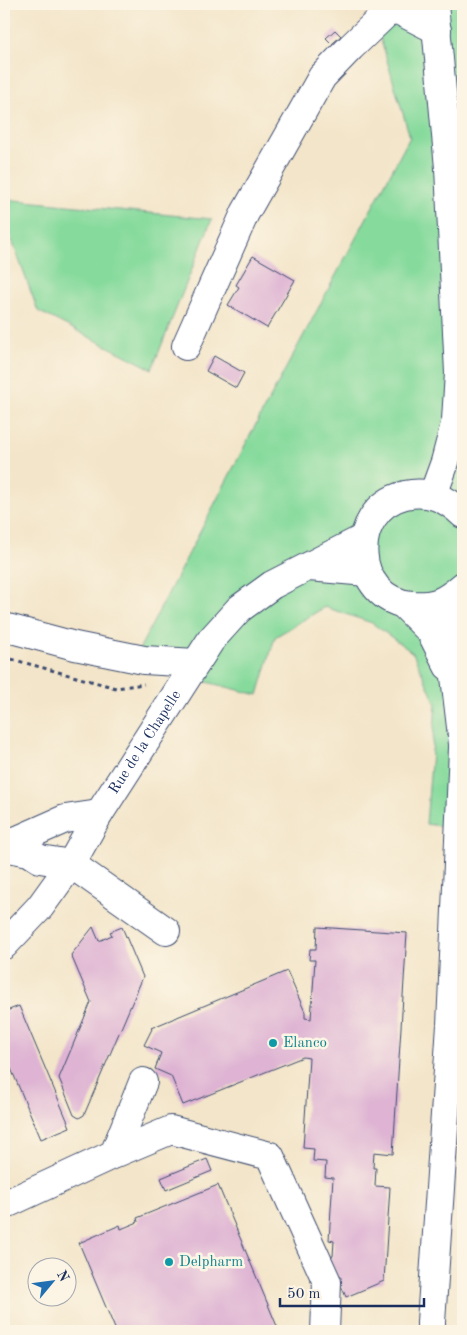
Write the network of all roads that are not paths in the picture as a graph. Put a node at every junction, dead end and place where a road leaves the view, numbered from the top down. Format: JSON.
{"nodes":[{"id":1,"x":389,"y":5,"type":"edge"},
{"id":2,"x":436,"y":17,"type":"edge"},
{"id":3,"x":186,"y":346,"type":"dead end"},
{"id":4,"x":433,"y":495,"type":"junction"},
{"id":5,"x":463,"y":514,"type":"edge"},
{"id":6,"x":364,"y":538,"type":"junction"},
{"id":7,"x":310,"y":567,"type":"junction"},
{"id":8,"x":367,"y":572,"type":"junction"},
{"id":9,"x":457,"y":592,"type":"edge"},
{"id":10,"x":403,"y":604,"type":"junction"},
{"id":11,"x":4,"y":627,"type":"edge"},
{"id":12,"x":196,"y":663,"type":"junction"},
{"id":13,"x":457,"y":682,"type":"junction"},
{"id":14,"x":463,"y":744,"type":"edge"},
{"id":15,"x":463,"y":748,"type":"edge"},
{"id":16,"x":99,"y":814,"type":"junction"},
{"id":17,"x":4,"y":847,"type":"edge"},
{"id":18,"x":71,"y":864,"type":"junction"},
{"id":19,"x":166,"y":931,"type":"dead end"},
{"id":20,"x":4,"y":945,"type":"edge"},
{"id":21,"x":144,"y":1082,"type":"dead end"},
{"id":22,"x":114,"y":1154,"type":"junction"},
{"id":23,"x":4,"y":1205,"type":"edge"},
{"id":24,"x":325,"y":1331,"type":"edge"},
{"id":25,"x":431,"y":1331,"type":"edge"}],
"edges":[{"from":1,"to":2,"type":"main road"},
{"from":1,"to":3,"type":"main road"},
{"from":2,"to":4,"type":"main road"},
{"from":4,"to":5,"type":"main road"},
{"from":4,"to":6,"type":"main road"},
{"from":6,"to":7,"type":"main road","name":"Rue de la Chapelle"},
{"from":6,"to":8,"type":"main road"},
{"from":7,"to":8,"type":"main road"},
{"from":7,"to":12,"type":"main road","name":"Rue de la Chapelle"},
{"from":8,"to":10,"type":"main road"},
{"from":9,"to":10,"type":"main road"},
{"from":9,"to":13,"type":"main road"},
{"from":10,"to":13,"type":"main road"},
{"from":11,"to":12,"type":"main road"},
{"from":12,"to":16,"type":"main road","name":"Rue de la Chapelle"},
{"from":13,"to":14,"type":"main road"},
{"from":15,"to":25,"type":"main road"},
{"from":16,"to":17,"type":"main road"},
{"from":16,"to":18,"type":"main road","name":"Rue de la Chapelle"},
{"from":17,"to":18,"type":"main road"},
{"from":18,"to":19,"type":"main road"},
{"from":18,"to":20,"type":"main road","name":"Rue de la Chapelle"},
{"from":21,"to":22,"type":"main road"},
{"from":22,"to":23,"type":"main road"},
{"from":22,"to":24,"type":"main road"}]}
